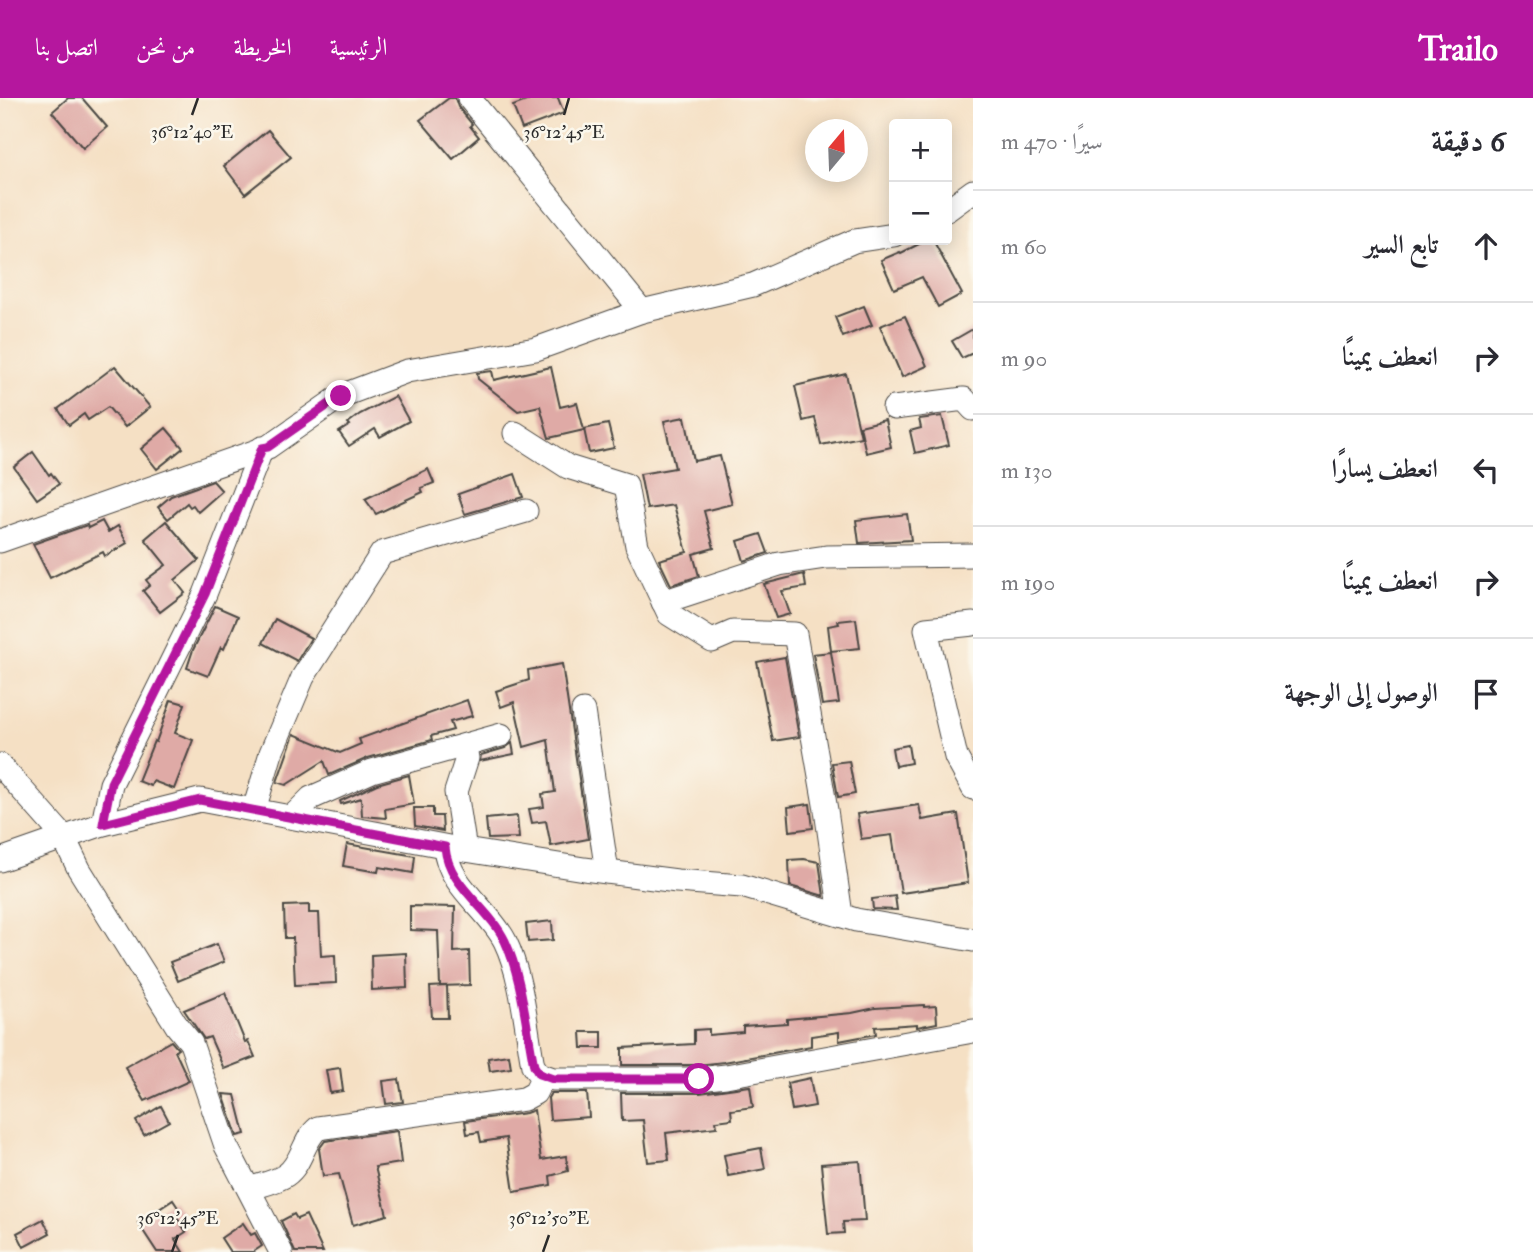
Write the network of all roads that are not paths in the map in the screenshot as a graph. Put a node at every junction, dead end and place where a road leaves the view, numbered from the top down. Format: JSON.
{"nodes":[{"id":1,"x":469,"y":98,"type":"edge"},
{"id":2,"x":973,"y":191,"type":"edge"},
{"id":3,"x":952,"y":206,"type":"edge"},
{"id":4,"x":889,"y":236,"type":"edge"},
{"id":5,"x":642,"y":312,"type":"junction"},
{"id":6,"x":894,"y":408,"type":"dead end"},
{"id":7,"x":973,"y":409,"type":"edge"},
{"id":8,"x":515,"y":433,"type":"dead end"},
{"id":9,"x":262,"y":448,"type":"junction"},
{"id":10,"x":526,"y":511,"type":"dead end"},
{"id":11,"x":0,"y":541,"type":"edge"},
{"id":12,"x":973,"y":555,"type":"edge"},
{"id":13,"x":663,"y":602,"type":"junction"},
{"id":14,"x":973,"y":624,"type":"edge"},
{"id":15,"x":583,"y":711,"type":"dead end"},
{"id":16,"x":501,"y":735,"type":"dead end"},
{"id":17,"x":464,"y":746,"type":"junction"},
{"id":18,"x":0,"y":765,"type":"edge"},
{"id":19,"x":973,"y":788,"type":"edge"},
{"id":20,"x":254,"y":810,"type":"junction"},
{"id":21,"x":292,"y":817,"type":"junction"},
{"id":22,"x":103,"y":824,"type":"junction"},
{"id":23,"x":63,"y":836,"type":"junction"},
{"id":24,"x":455,"y":848,"type":"junction"},
{"id":25,"x":0,"y":860,"type":"edge"},
{"id":26,"x":607,"y":872,"type":"junction"},
{"id":27,"x":841,"y":915,"type":"junction"},
{"id":28,"x":973,"y":940,"type":"edge"},
{"id":29,"x":973,"y":1031,"type":"edge"},
{"id":30,"x":543,"y":1077,"type":"junction"},
{"id":31,"x":249,"y":1189,"type":"junction"},
{"id":32,"x":281,"y":1252,"type":"edge"}],
"edges":[{"from":1,"to":5,"type":"street"},
{"from":2,"to":3,"type":"street"},
{"from":4,"to":5,"type":"street"},
{"from":5,"to":9,"type":"street"},
{"from":6,"to":7,"type":"street"},
{"from":8,"to":13,"type":"street"},
{"from":9,"to":11,"type":"street"},
{"from":9,"to":22,"type":"street"},
{"from":10,"to":20,"type":"street"},
{"from":12,"to":13,"type":"street"},
{"from":13,"to":27,"type":"street"},
{"from":14,"to":19,"type":"street"},
{"from":15,"to":26,"type":"street"},
{"from":16,"to":17,"type":"street"},
{"from":17,"to":21,"type":"street"},
{"from":17,"to":24,"type":"street"},
{"from":18,"to":23,"type":"street"},
{"from":20,"to":21,"type":"street"},
{"from":20,"to":22,"type":"street"},
{"from":21,"to":24,"type":"street"},
{"from":22,"to":23,"type":"street"},
{"from":23,"to":25,"type":"street"},
{"from":23,"to":31,"type":"street"},
{"from":24,"to":26,"type":"street"},
{"from":24,"to":30,"type":"street"},
{"from":26,"to":27,"type":"street"},
{"from":27,"to":28,"type":"street"},
{"from":29,"to":30,"type":"street"},
{"from":30,"to":31,"type":"street"},
{"from":31,"to":32,"type":"street"}]}
